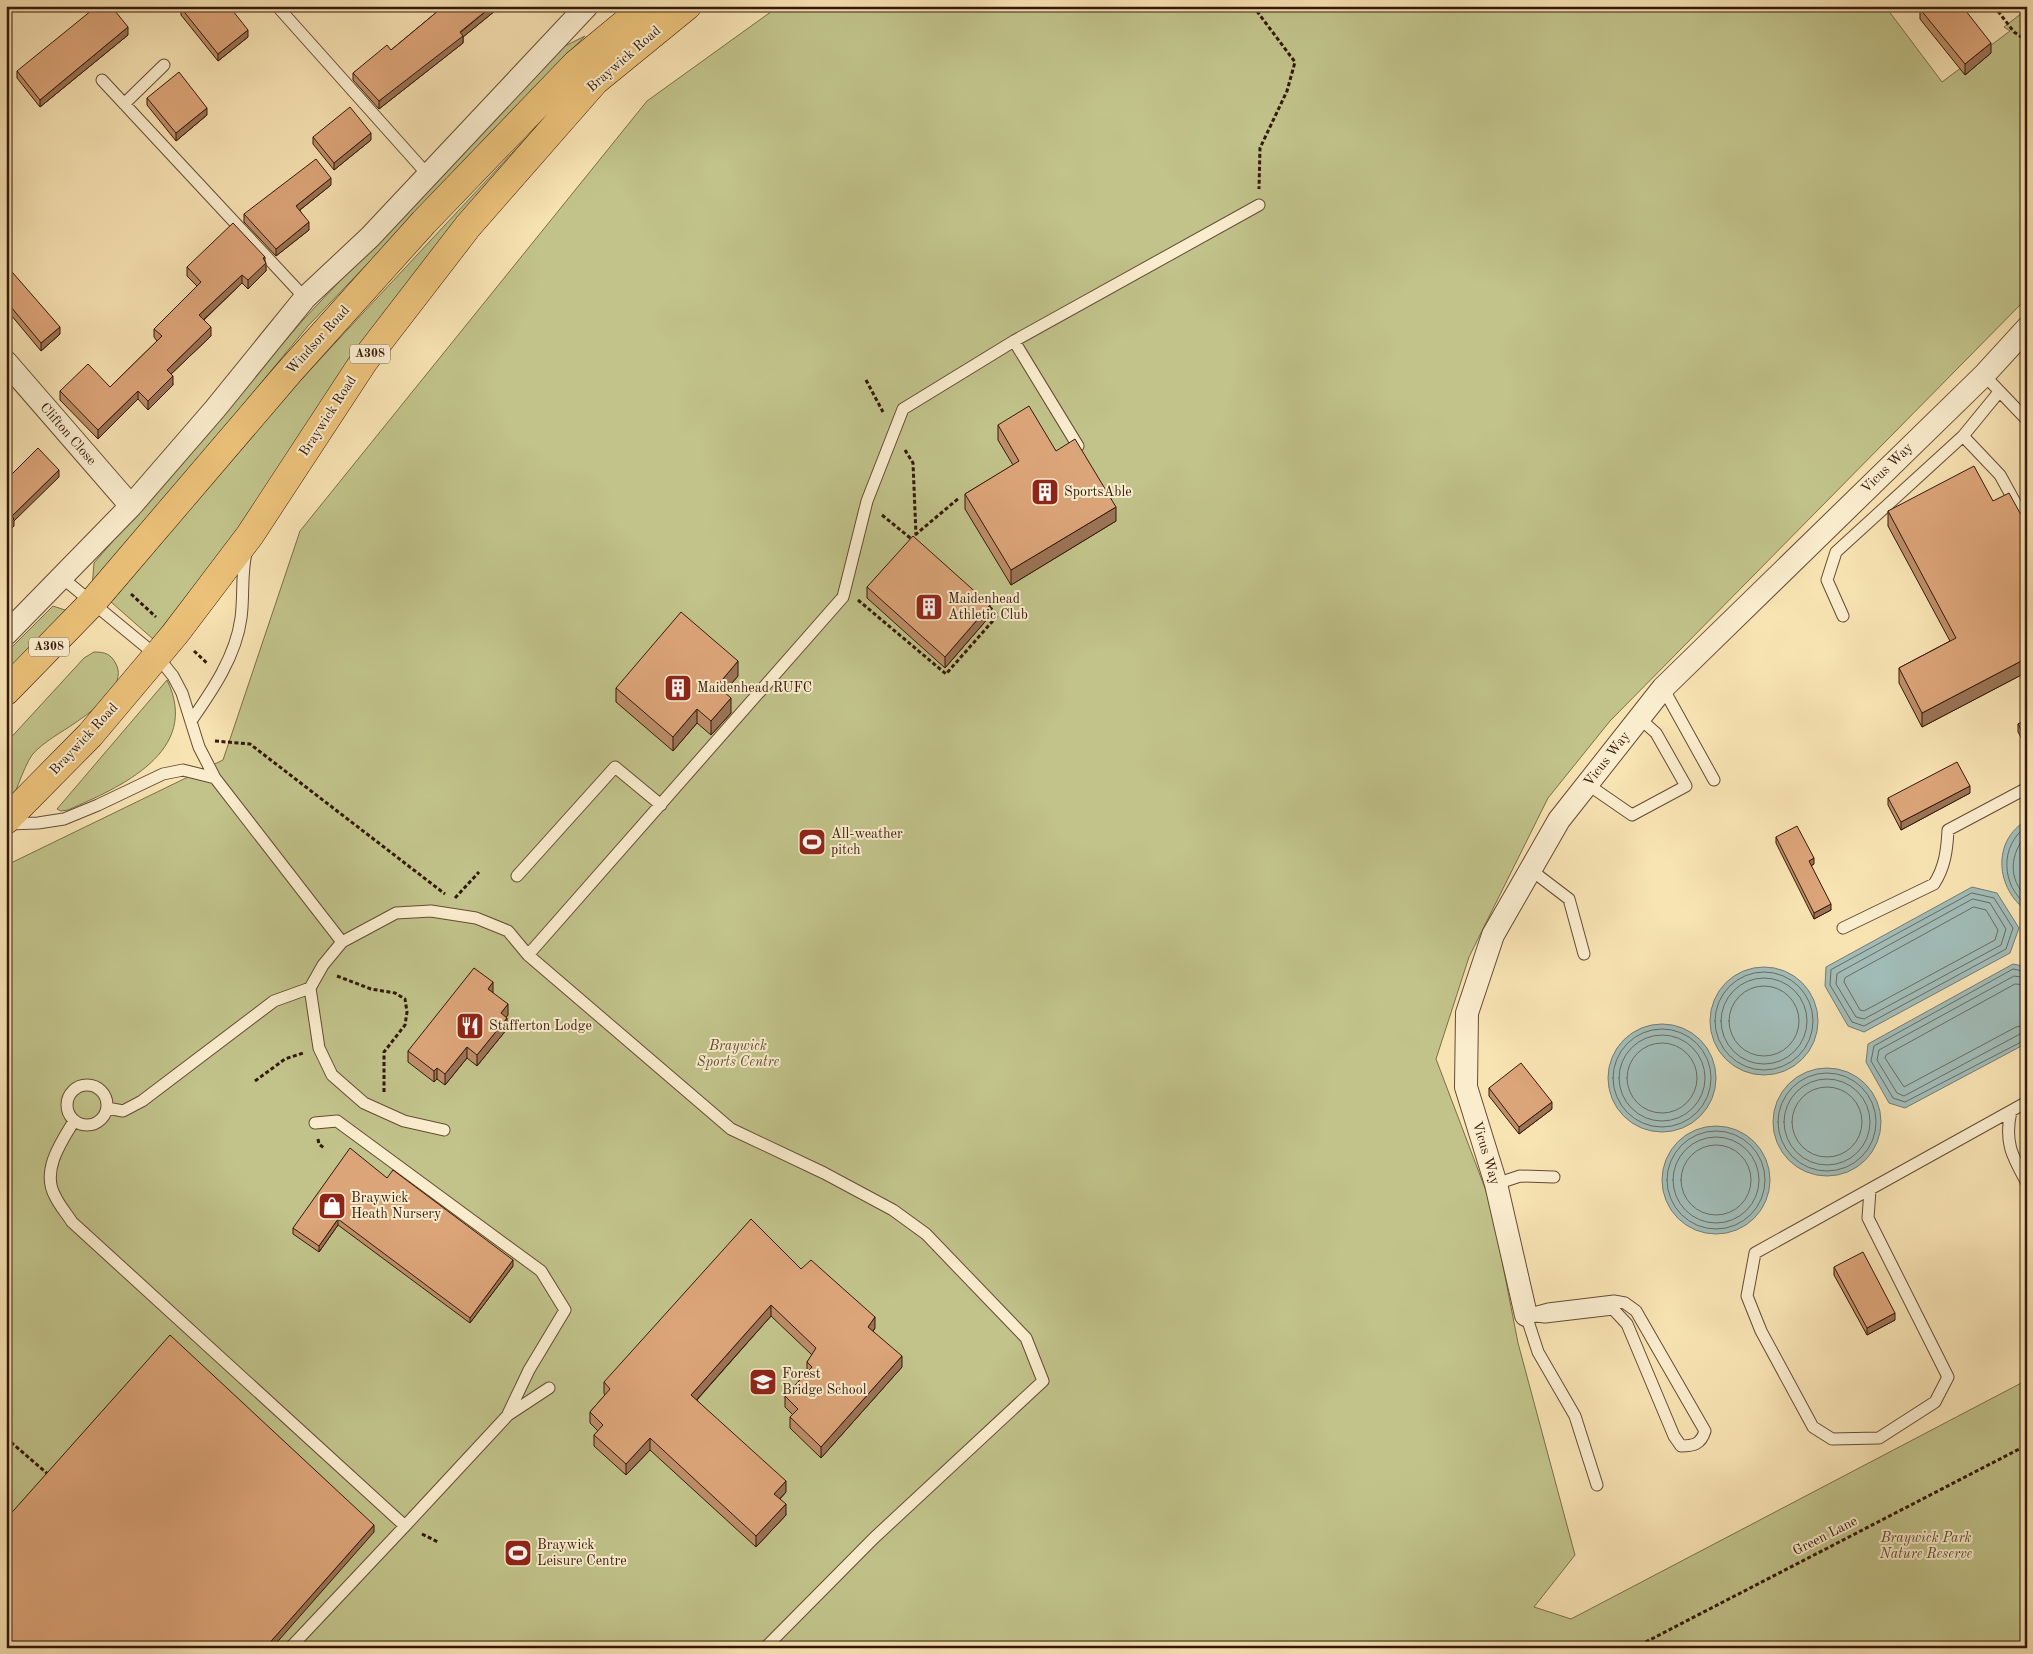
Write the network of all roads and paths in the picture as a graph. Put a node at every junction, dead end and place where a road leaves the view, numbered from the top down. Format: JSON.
{"nodes":[{"id":1,"x":277,"y":6,"type":"edge"},
{"id":2,"x":586,"y":6,"type":"edge"},
{"id":3,"x":646,"y":6,"type":"edge"},
{"id":4,"x":687,"y":6,"type":"edge"},
{"id":5,"x":1253,"y":6,"type":"edge"},
{"id":6,"x":1994,"y":6,"type":"edge"},
{"id":7,"x":2027,"y":41,"type":"edge"},
{"id":8,"x":164,"y":65,"type":"dead end"},
{"id":9,"x":102,"y":80,"type":"dead end"},
{"id":10,"x":124,"y":104,"type":"junction"},
{"id":11,"x":428,"y":175,"type":"junction"},
{"id":12,"x":1259,"y":205,"type":"joint"},
{"id":13,"x":305,"y":298,"type":"junction"},
{"id":14,"x":2027,"y":328,"type":"edge"},
{"id":15,"x":1014,"y":341,"type":"junction"},
{"id":16,"x":6,"y":362,"type":"edge"},
{"id":17,"x":1984,"y":375,"type":"junction"},
{"id":18,"x":866,"y":380,"type":"dead end"},
{"id":19,"x":2000,"y":392,"type":"junction"},
{"id":20,"x":2027,"y":420,"type":"edge"},
{"id":21,"x":894,"y":432,"type":"junction"},
{"id":22,"x":1963,"y":436,"type":"junction"},
{"id":23,"x":1078,"y":446,"type":"edge"},
{"id":24,"x":959,"y":498,"type":"dead end"},
{"id":25,"x":867,"y":501,"type":"junction"},
{"id":26,"x":131,"y":506,"type":"junction"},
{"id":27,"x":2027,"y":524,"type":"edge"},
{"id":28,"x":250,"y":535,"type":"junction"},
{"id":29,"x":916,"y":535,"type":"junction"},
{"id":30,"x":911,"y":539,"type":"junction"},
{"id":31,"x":918,"y":545,"type":"edge"},
{"id":32,"x":905,"y":546,"type":"edge"},
{"id":33,"x":60,"y":576,"type":"junction"},
{"id":34,"x":865,"y":594,"type":"edge"},
{"id":35,"x":843,"y":597,"type":"junction"},
{"id":36,"x":859,"y":600,"type":"junction"},
{"id":37,"x":984,"y":602,"type":"edge"},
{"id":38,"x":91,"y":604,"type":"junction"},
{"id":39,"x":1843,"y":616,"type":"dead end"},
{"id":40,"x":6,"y":634,"type":"edge"},
{"id":41,"x":157,"y":656,"type":"junction"},
{"id":42,"x":1663,"y":688,"type":"junction"},
{"id":43,"x":6,"y":690,"type":"edge"},
{"id":44,"x":1639,"y":718,"type":"junction"},
{"id":45,"x":191,"y":721,"type":"junction"},
{"id":46,"x":215,"y":741,"type":"dead end"},
{"id":47,"x":215,"y":778,"type":"junction"},
{"id":48,"x":1714,"y":780,"type":"dead end"},
{"id":49,"x":1588,"y":784,"type":"junction"},
{"id":50,"x":2027,"y":788,"type":"edge"},
{"id":51,"x":661,"y":805,"type":"junction"},
{"id":52,"x":6,"y":822,"type":"edge"},
{"id":53,"x":1531,"y":870,"type":"junction"},
{"id":54,"x":479,"y":872,"type":"dead end"},
{"id":55,"x":517,"y":876,"type":"dead end"},
{"id":56,"x":453,"y":906,"type":"junction"},
{"id":57,"x":1843,"y":928,"type":"dead end"},
{"id":58,"x":342,"y":942,"type":"junction"},
{"id":59,"x":1584,"y":954,"type":"dead end"},
{"id":60,"x":528,"y":955,"type":"junction"},
{"id":61,"x":323,"y":964,"type":"junction"},
{"id":62,"x":310,"y":988,"type":"junction"},
{"id":63,"x":320,"y":1048,"type":"junction"},
{"id":64,"x":255,"y":1081,"type":"dead end"},
{"id":65,"x":2027,"y":1102,"type":"edge"},
{"id":66,"x":107,"y":1108,"type":"junction"},
{"id":67,"x":384,"y":1112,"type":"junction"},
{"id":68,"x":2010,"y":1112,"type":"junction"},
{"id":69,"x":74,"y":1121,"type":"junction"},
{"id":70,"x":315,"y":1124,"type":"dead end"},
{"id":71,"x":444,"y":1130,"type":"dead end"},
{"id":72,"x":1554,"y":1177,"type":"dead end"},
{"id":73,"x":2027,"y":1183,"type":"edge"},
{"id":74,"x":1496,"y":1184,"type":"junction"},
{"id":75,"x":1870,"y":1190,"type":"junction"},
{"id":76,"x":1526,"y":1315,"type":"junction"},
{"id":77,"x":549,"y":1388,"type":"dead end"},
{"id":78,"x":508,"y":1415,"type":"junction"},
{"id":79,"x":6,"y":1438,"type":"edge"},
{"id":80,"x":2027,"y":1445,"type":"edge"},
{"id":81,"x":51,"y":1477,"type":"edge"},
{"id":82,"x":1597,"y":1485,"type":"dead end"},
{"id":83,"x":405,"y":1526,"type":"junction"},
{"id":84,"x":290,"y":1648,"type":"edge"},
{"id":85,"x":765,"y":1648,"type":"edge"},
{"id":86,"x":1634,"y":1648,"type":"edge"}],
"edges":[{"from":1,"to":11,"type":"lane"},
{"from":2,"to":11,"type":"street"},
{"from":3,"to":38,"type":"main road","name":"Windsor Road","number":"A308"},
{"from":4,"to":28,"type":"main road","name":"Braywick Road","number":"A308"},
{"from":5,"to":12,"type":"path"},
{"from":6,"to":7,"type":"path"},
{"from":8,"to":10,"type":"lane"},
{"from":9,"to":10,"type":"lane"},
{"from":10,"to":13,"type":"lane"},
{"from":11,"to":13,"type":"street"},
{"from":12,"to":15,"type":"lane"},
{"from":13,"to":26,"type":"street"},
{"from":14,"to":17,"type":"street","name":"Vicus Way"},
{"from":15,"to":21,"type":"lane"},
{"from":15,"to":23,"type":"lane"},
{"from":16,"to":26,"type":"street","name":"Clifton Close"},
{"from":17,"to":19,"type":"lane"},
{"from":17,"to":42,"type":"street","name":"Vicus Way"},
{"from":18,"to":21,"type":"path"},
{"from":19,"to":20,"type":"lane"},
{"from":19,"to":22,"type":"lane"},
{"from":21,"to":25,"type":"lane"},
{"from":21,"to":29,"type":"path"},
{"from":22,"to":27,"type":"lane"},
{"from":22,"to":39,"type":"lane"},
{"from":24,"to":29,"type":"path"},
{"from":25,"to":30,"type":"path"},
{"from":25,"to":35,"type":"lane"},
{"from":26,"to":33,"type":"street"},
{"from":28,"to":41,"type":"main road","name":"Braywick Road","number":"A308"},
{"from":28,"to":45,"type":"lane"},
{"from":29,"to":30,"type":"path"},
{"from":30,"to":31,"type":"path"},
{"from":30,"to":32,"type":"path"},
{"from":33,"to":38,"type":"lane"},
{"from":33,"to":40,"type":"street"},
{"from":34,"to":36,"type":"path"},
{"from":35,"to":36,"type":"path"},
{"from":35,"to":51,"type":"lane"},
{"from":36,"to":37,"type":"path"},
{"from":38,"to":41,"type":"lane"},
{"from":38,"to":43,"type":"main road","name":"Windsor Road","number":"A308"},
{"from":41,"to":45,"type":"lane"},
{"from":41,"to":52,"type":"main road","name":"Braywick Road","number":"A308"},
{"from":42,"to":44,"type":"street","name":"Vicus Way"},
{"from":42,"to":48,"type":"lane"},
{"from":44,"to":49,"type":"street","name":"Vicus Way"},
{"from":44,"to":49,"type":"lane"},
{"from":45,"to":47,"type":"lane"},
{"from":46,"to":56,"type":"path"},
{"from":47,"to":52,"type":"lane"},
{"from":47,"to":58,"type":"lane"},
{"from":49,"to":53,"type":"street","name":"Vicus Way"},
{"from":50,"to":57,"type":"lane"},
{"from":51,"to":55,"type":"lane"},
{"from":51,"to":60,"type":"lane"},
{"from":53,"to":59,"type":"lane"},
{"from":53,"to":74,"type":"street","name":"Vicus Way"},
{"from":54,"to":56,"type":"path"},
{"from":56,"to":58,"type":"lane"},
{"from":56,"to":60,"type":"lane"},
{"from":58,"to":61,"type":"lane"},
{"from":60,"to":85,"type":"lane"},
{"from":61,"to":62,"type":"lane"},
{"from":61,"to":67,"type":"path"},
{"from":62,"to":63,"type":"lane"},
{"from":62,"to":66,"type":"lane"},
{"from":63,"to":64,"type":"path"},
{"from":63,"to":67,"type":"lane"},
{"from":65,"to":68,"type":"lane"},
{"from":66,"to":69,"type":"lane"},
{"from":66,"to":69,"type":"lane"},
{"from":67,"to":71,"type":"lane"},
{"from":68,"to":73,"type":"lane"},
{"from":68,"to":75,"type":"lane"},
{"from":69,"to":83,"type":"lane"},
{"from":70,"to":78,"type":"lane"},
{"from":72,"to":74,"type":"lane"},
{"from":74,"to":76,"type":"street","name":"Vicus Way"},
{"from":75,"to":75,"type":"lane"},
{"from":76,"to":76,"type":"lane"},
{"from":76,"to":82,"type":"lane"},
{"from":77,"to":78,"type":"lane"},
{"from":78,"to":83,"type":"lane"},
{"from":79,"to":81,"type":"path"},
{"from":80,"to":86,"type":"path","name":"Green Lane"},
{"from":83,"to":84,"type":"lane"}]}
